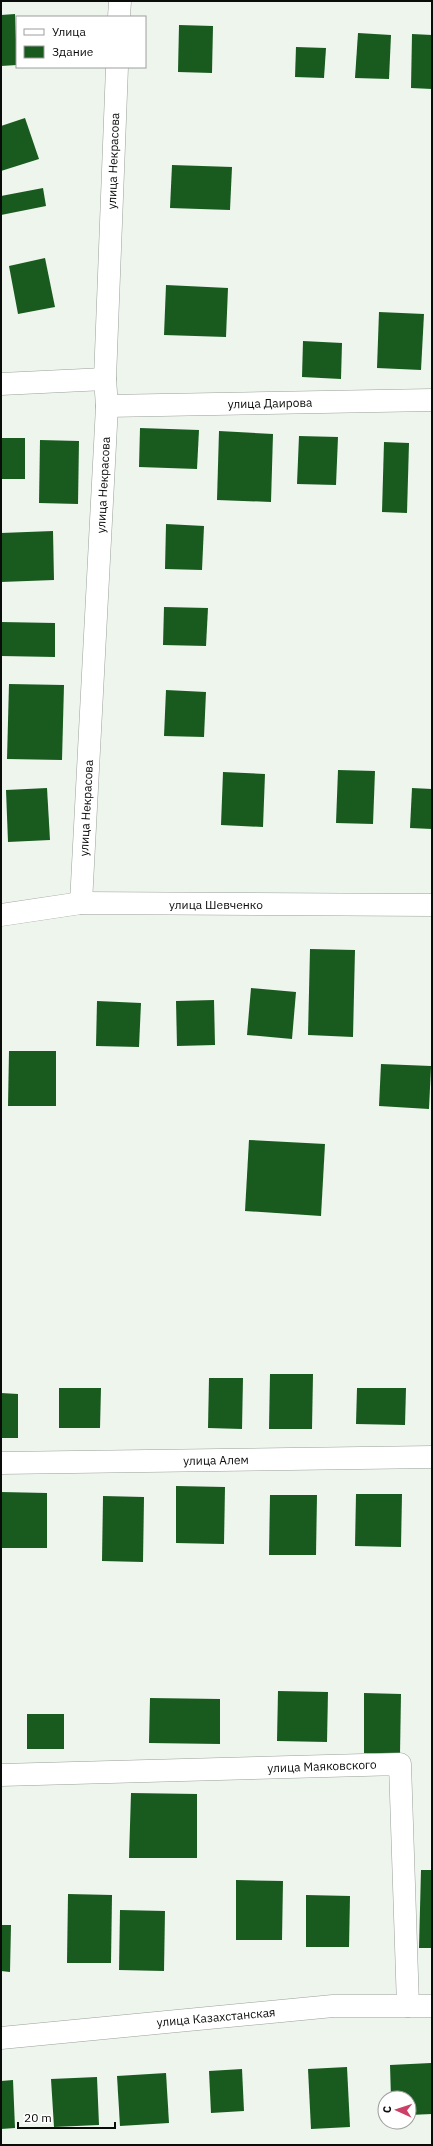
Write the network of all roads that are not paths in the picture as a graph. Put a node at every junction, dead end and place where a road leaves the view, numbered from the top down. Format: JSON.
{"nodes":[{"id":1,"x":120,"y":1,"type":"edge"},
{"id":2,"x":119,"y":16,"type":"edge"},
{"id":3,"x":117,"y":68,"type":"edge"},
{"id":4,"x":105,"y":379,"type":"junction"},
{"id":5,"x":1,"y":384,"type":"edge"},
{"id":6,"x":432,"y":400,"type":"edge"},
{"id":7,"x":107,"y":406,"type":"junction"},
{"id":8,"x":81,"y":903,"type":"junction"},
{"id":9,"x":432,"y":905,"type":"edge"},
{"id":10,"x":1,"y":915,"type":"edge"},
{"id":11,"x":432,"y":1457,"type":"edge"},
{"id":12,"x":1,"y":1463,"type":"edge"},
{"id":13,"x":1,"y":1775,"type":"edge"},
{"id":14,"x":408,"y":2006,"type":"junction"},
{"id":15,"x":432,"y":2006,"type":"edge"},
{"id":16,"x":1,"y":2038,"type":"edge"}],
"edges":[{"from":1,"to":2,"type":"street"},
{"from":3,"to":4,"type":"street","name":"улица Некрасова"},
{"from":4,"to":5,"type":"street"},
{"from":4,"to":7,"type":"street","name":"улица Некрасова"},
{"from":6,"to":7,"type":"street","name":"улица Даирова"},
{"from":7,"to":8,"type":"street","name":"улица Некрасова"},
{"from":8,"to":9,"type":"street","name":"улица Шевченко"},
{"from":8,"to":10,"type":"street","name":"улица Шевченко"},
{"from":11,"to":12,"type":"street","name":"улица Алем"},
{"from":13,"to":14,"type":"street","name":"улица Маяковского"},
{"from":14,"to":15,"type":"street","name":"улица Казахстанская"},
{"from":14,"to":16,"type":"street","name":"улица Казахстанская"}]}
